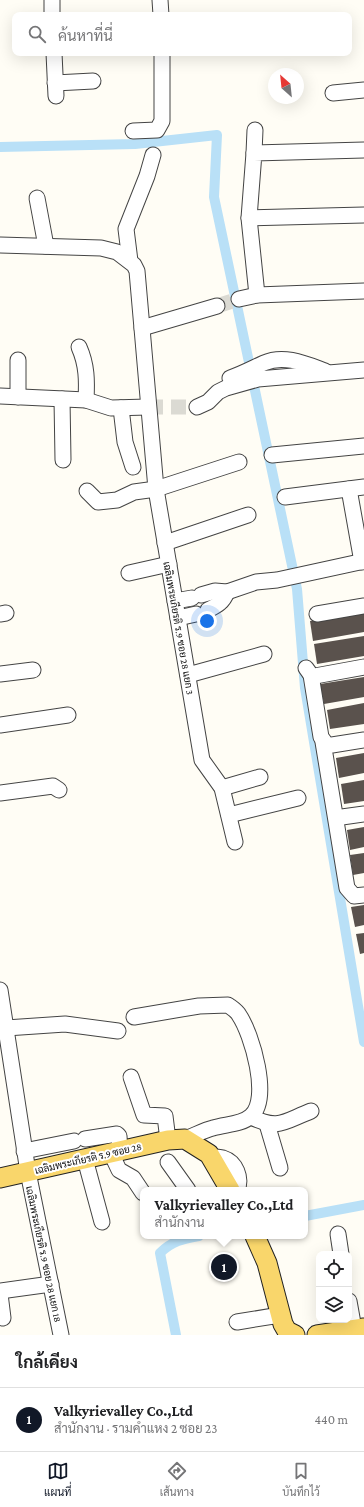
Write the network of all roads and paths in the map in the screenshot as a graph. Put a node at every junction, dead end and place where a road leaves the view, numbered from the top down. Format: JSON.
{"nodes":[{"id":1,"x":52,"y":0,"type":"edge"},
{"id":2,"x":160,"y":0,"type":"edge"},
{"id":3,"x":52,"y":12,"type":"edge"},
{"id":4,"x":161,"y":12,"type":"edge"},
{"id":5,"x":54,"y":56,"type":"edge"},
{"id":6,"x":162,"y":56,"type":"edge"},
{"id":7,"x":93,"y":81,"type":"dead end"},
{"id":8,"x":364,"y":90,"type":"edge"},
{"id":9,"x":333,"y":93,"type":"dead end"},
{"id":10,"x":255,"y":130,"type":"dead end"},
{"id":11,"x":133,"y":131,"type":"dead end"},
{"id":12,"x":364,"y":150,"type":"edge"},
{"id":13,"x":254,"y":153,"type":"junction"},
{"id":14,"x":153,"y":155,"type":"dead end"},
{"id":15,"x":37,"y":198,"type":"dead end"},
{"id":16,"x":364,"y":215,"type":"edge"},
{"id":17,"x":249,"y":218,"type":"junction"},
{"id":18,"x":0,"y":245,"type":"edge"},
{"id":19,"x":46,"y":246,"type":"junction"},
{"id":20,"x":130,"y":261,"type":"junction"},
{"id":21,"x":364,"y":291,"type":"edge"},
{"id":22,"x":257,"y":295,"type":"junction"},
{"id":23,"x":239,"y":299,"type":"tunnel mouth"},
{"id":24,"x":217,"y":306,"type":"tunnel mouth"},
{"id":25,"x":142,"y":328,"type":"junction"},
{"id":26,"x":80,"y":347,"type":"dead end"},
{"id":27,"x":18,"y":360,"type":"dead end"},
{"id":28,"x":364,"y":370,"type":"edge"},
{"id":29,"x":0,"y":396,"type":"edge"},
{"id":30,"x":18,"y":397,"type":"junction"},
{"id":31,"x":62,"y":399,"type":"junction"},
{"id":32,"x":86,"y":400,"type":"junction"},
{"id":33,"x":194,"y":403,"type":"dead end"},
{"id":34,"x":148,"y":407,"type":"junction"},
{"id":35,"x":121,"y":408,"type":"junction"},
{"id":36,"x":364,"y":446,"type":"edge"},
{"id":37,"x":272,"y":455,"type":"dead end"},
{"id":38,"x":63,"y":460,"type":"dead end"},
{"id":39,"x":239,"y":462,"type":"dead end"},
{"id":40,"x":133,"y":467,"type":"dead end"},
{"id":41,"x":364,"y":487,"type":"edge"},
{"id":42,"x":156,"y":489,"type":"junction"},
{"id":43,"x":349,"y":489,"type":"junction"},
{"id":44,"x":87,"y":491,"type":"dead end"},
{"id":45,"x":286,"y":497,"type":"dead end"},
{"id":46,"x":248,"y":516,"type":"dead end"},
{"id":47,"x":165,"y":543,"type":"junction"},
{"id":48,"x":363,"y":561,"type":"edge"},
{"id":49,"x":169,"y":564,"type":"junction"},
{"id":50,"x":129,"y":573,"type":"dead end"},
{"id":51,"x":227,"y":592,"type":"junction"},
{"id":52,"x":175,"y":602,"type":"junction"},
{"id":53,"x":364,"y":606,"type":"edge"},
{"id":54,"x":317,"y":614,"type":"dead end"},
{"id":55,"x":178,"y":618,"type":"junction"},
{"id":56,"x":264,"y":654,"type":"dead end"},
{"id":57,"x":364,"y":667,"type":"edge"},
{"id":58,"x":33,"y":670,"type":"dead end"},
{"id":59,"x":0,"y":674,"type":"edge"},
{"id":60,"x":188,"y":675,"type":"junction"},
{"id":61,"x":68,"y":715,"type":"dead end"},
{"id":62,"x":0,"y":725,"type":"edge"},
{"id":63,"x":364,"y":740,"type":"edge"},
{"id":64,"x":324,"y":742,"type":"junction"},
{"id":65,"x":260,"y":777,"type":"dead end"},
{"id":66,"x":222,"y":788,"type":"junction"},
{"id":67,"x":59,"y":790,"type":"dead end"},
{"id":68,"x":0,"y":793,"type":"edge"},
{"id":69,"x":298,"y":798,"type":"dead end"},
{"id":70,"x":364,"y":814,"type":"edge"},
{"id":71,"x":228,"y":815,"type":"junction"},
{"id":72,"x":342,"y":817,"type":"dead end"},
{"id":73,"x":235,"y":842,"type":"dead end"},
{"id":74,"x":364,"y":895,"type":"edge"},
{"id":75,"x":0,"y":997,"type":"edge"},
{"id":76,"x":134,"y":1017,"type":"dead end"},
{"id":77,"x":6,"y":1028,"type":"junction"},
{"id":78,"x":118,"y":1031,"type":"dead end"},
{"id":79,"x":131,"y":1077,"type":"dead end"},
{"id":80,"x":310,"y":1111,"type":"dead end"},
{"id":81,"x":251,"y":1117,"type":"junction"},
{"id":82,"x":266,"y":1124,"type":"junction"},
{"id":83,"x":177,"y":1140,"type":"junction"},
{"id":84,"x":24,"y":1150,"type":"junction"},
{"id":85,"x":116,"y":1152,"type":"junction"},
{"id":86,"x":210,"y":1157,"type":"junction"},
{"id":87,"x":85,"y":1159,"type":"junction"},
{"id":88,"x":168,"y":1162,"type":"dead end"},
{"id":89,"x":280,"y":1168,"type":"dead end"},
{"id":90,"x":28,"y":1172,"type":"junction"},
{"id":91,"x":0,"y":1178,"type":"edge"},
{"id":92,"x":186,"y":1187,"type":"edge"},
{"id":93,"x":228,"y":1187,"type":"edge"},
{"id":94,"x":238,"y":1187,"type":"edge"},
{"id":95,"x":140,"y":1188,"type":"edge"},
{"id":96,"x":102,"y":1222,"type":"dead end"},
{"id":97,"x":338,"y":1234,"type":"dead end"},
{"id":98,"x":256,"y":1239,"type":"edge"},
{"id":99,"x":341,"y":1251,"type":"edge"},
{"id":100,"x":51,"y":1284,"type":"junction"},
{"id":101,"x":0,"y":1291,"type":"edge"},
{"id":102,"x":0,"y":1294,"type":"edge"},
{"id":103,"x":352,"y":1310,"type":"edge"},
{"id":104,"x":280,"y":1315,"type":"junction"},
{"id":105,"x":4,"y":1318,"type":"dead end"},
{"id":106,"x":237,"y":1322,"type":"dead end"},
{"id":107,"x":359,"y":1330,"type":"edge"},
{"id":108,"x":61,"y":1335,"type":"edge"},
{"id":109,"x":295,"y":1335,"type":"edge"},
{"id":110,"x":317,"y":1335,"type":"edge"}],
"edges":[{"from":1,"to":3,"type":"street"},
{"from":2,"to":4,"type":"street"},
{"from":5,"to":7,"type":"street"},
{"from":6,"to":11,"type":"street"},
{"from":8,"to":9,"type":"street"},
{"from":10,"to":13,"type":"street"},
{"from":12,"to":13,"type":"street"},
{"from":13,"to":17,"type":"street"},
{"from":14,"to":20,"type":"street","name":"เฉลิมพระเกียรติ ร.9 ซอย 28 แยก 3"},
{"from":15,"to":19,"type":"street"},
{"from":16,"to":17,"type":"street"},
{"from":17,"to":22,"type":"street"},
{"from":18,"to":19,"type":"street"},
{"from":19,"to":20,"type":"street"},
{"from":20,"to":25,"type":"street","name":"เฉลิมพระเกียรติ ร.9 ซอย 28 แยก 3"},
{"from":21,"to":22,"type":"street"},
{"from":22,"to":23,"type":"street"},
{"from":24,"to":25,"type":"street"},
{"from":25,"to":34,"type":"street","name":"เฉลิมพระเกียรติ ร.9 ซอย 28 แยก 3"},
{"from":26,"to":32,"type":"street"},
{"from":27,"to":30,"type":"street"},
{"from":28,"to":33,"type":"street"},
{"from":29,"to":30,"type":"street"},
{"from":30,"to":31,"type":"street"},
{"from":31,"to":32,"type":"street"},
{"from":31,"to":38,"type":"street"},
{"from":32,"to":35,"type":"street"},
{"from":34,"to":35,"type":"street"},
{"from":34,"to":42,"type":"street","name":"เฉลิมพระเกียรติ ร.9 ซอย 28 แยก 3"},
{"from":35,"to":40,"type":"street"},
{"from":36,"to":37,"type":"street"},
{"from":39,"to":42,"type":"street"},
{"from":41,"to":43,"type":"street"},
{"from":42,"to":44,"type":"street"},
{"from":42,"to":47,"type":"street","name":"เฉลิมพระเกียรติ ร.9 ซอย 28 แยก 3"},
{"from":43,"to":45,"type":"street"},
{"from":43,"to":48,"type":"street"},
{"from":46,"to":47,"type":"street"},
{"from":47,"to":49,"type":"street","name":"เฉลิมพระเกียรติ ร.9 ซอย 28 แยก 3"},
{"from":48,"to":51,"type":"street"},
{"from":49,"to":50,"type":"street"},
{"from":49,"to":52,"type":"street","name":"เฉลิมพระเกียรติ ร.9 ซอย 28 แยก 3"},
{"from":51,"to":52,"type":"street"},
{"from":51,"to":55,"type":"street"},
{"from":52,"to":55,"type":"street","name":"เฉลิมพระเกียรติ ร.9 ซอย 28 แยก 3"},
{"from":53,"to":54,"type":"street"},
{"from":55,"to":60,"type":"street","name":"เฉลิมพระเกียรติ ร.9 ซอย 28 แยก 3"},
{"from":56,"to":60,"type":"street"},
{"from":57,"to":64,"type":"street"},
{"from":58,"to":59,"type":"street"},
{"from":60,"to":66,"type":"street","name":"เฉลิมพระเกียรติ ร.9 ซอย 28 แยก 3"},
{"from":61,"to":62,"type":"street"},
{"from":63,"to":64,"type":"street"},
{"from":64,"to":74,"type":"street"},
{"from":65,"to":66,"type":"street"},
{"from":66,"to":71,"type":"street","name":"เฉลิมพระเกียรติ ร.9 ซอย 28 แยก 3"},
{"from":67,"to":68,"type":"street"},
{"from":69,"to":71,"type":"street"},
{"from":70,"to":72,"type":"street"},
{"from":71,"to":73,"type":"street","name":"เฉลิมพระเกียรติ ร.9 ซอย 28 แยก 3"},
{"from":75,"to":77,"type":"street","name":"เฉลิมพระเกียรติ ร.9 ซอย 28 แยก 18"},
{"from":76,"to":81,"type":"street"},
{"from":77,"to":78,"type":"street"},
{"from":77,"to":84,"type":"street","name":"เฉลิมพระเกียรติ ร.9 ซอย 28 แยก 18"},
{"from":79,"to":83,"type":"street"},
{"from":80,"to":82,"type":"street"},
{"from":81,"to":82,"type":"street"},
{"from":81,"to":83,"type":"street"},
{"from":82,"to":89,"type":"street"},
{"from":83,"to":85,"type":"main road","name":"เฉลิมพระเกียรติ ร.9 ซอย 28"},
{"from":83,"to":86,"type":"main road"},
{"from":84,"to":85,"type":"street"},
{"from":84,"to":90,"type":"street","name":"เฉลิมพระเกียรติ ร.9 ซอย 28 แยก 18"},
{"from":85,"to":87,"type":"main road","name":"เฉลิมพระเกียรติ ร.9 ซอย 28"},
{"from":85,"to":95,"type":"street"},
{"from":86,"to":93,"type":"main road"},
{"from":86,"to":94,"type":"street"},
{"from":87,"to":90,"type":"main road","name":"เฉลิมพระเกียรติ ร.9 ซอย 28"},
{"from":87,"to":96,"type":"street"},
{"from":88,"to":92,"type":"street"},
{"from":90,"to":91,"type":"main road","name":"เฉลิมพระเกียรติ ร.9 ซอย 28"},
{"from":90,"to":100,"type":"street","name":"เฉลิมพระเกียรติ ร.9 ซอย 28 แยก 18"},
{"from":97,"to":99,"type":"street"},
{"from":98,"to":104,"type":"main road"},
{"from":100,"to":101,"type":"street"},
{"from":100,"to":108,"type":"street","name":"เฉลิมพระเกียรติ ร.9 ซอย 28 แยก 18"},
{"from":102,"to":105,"type":"street"},
{"from":103,"to":107,"type":"street"},
{"from":104,"to":106,"type":"street"},
{"from":104,"to":109,"type":"main road"},
{"from":107,"to":110,"type":"main road"}]}
